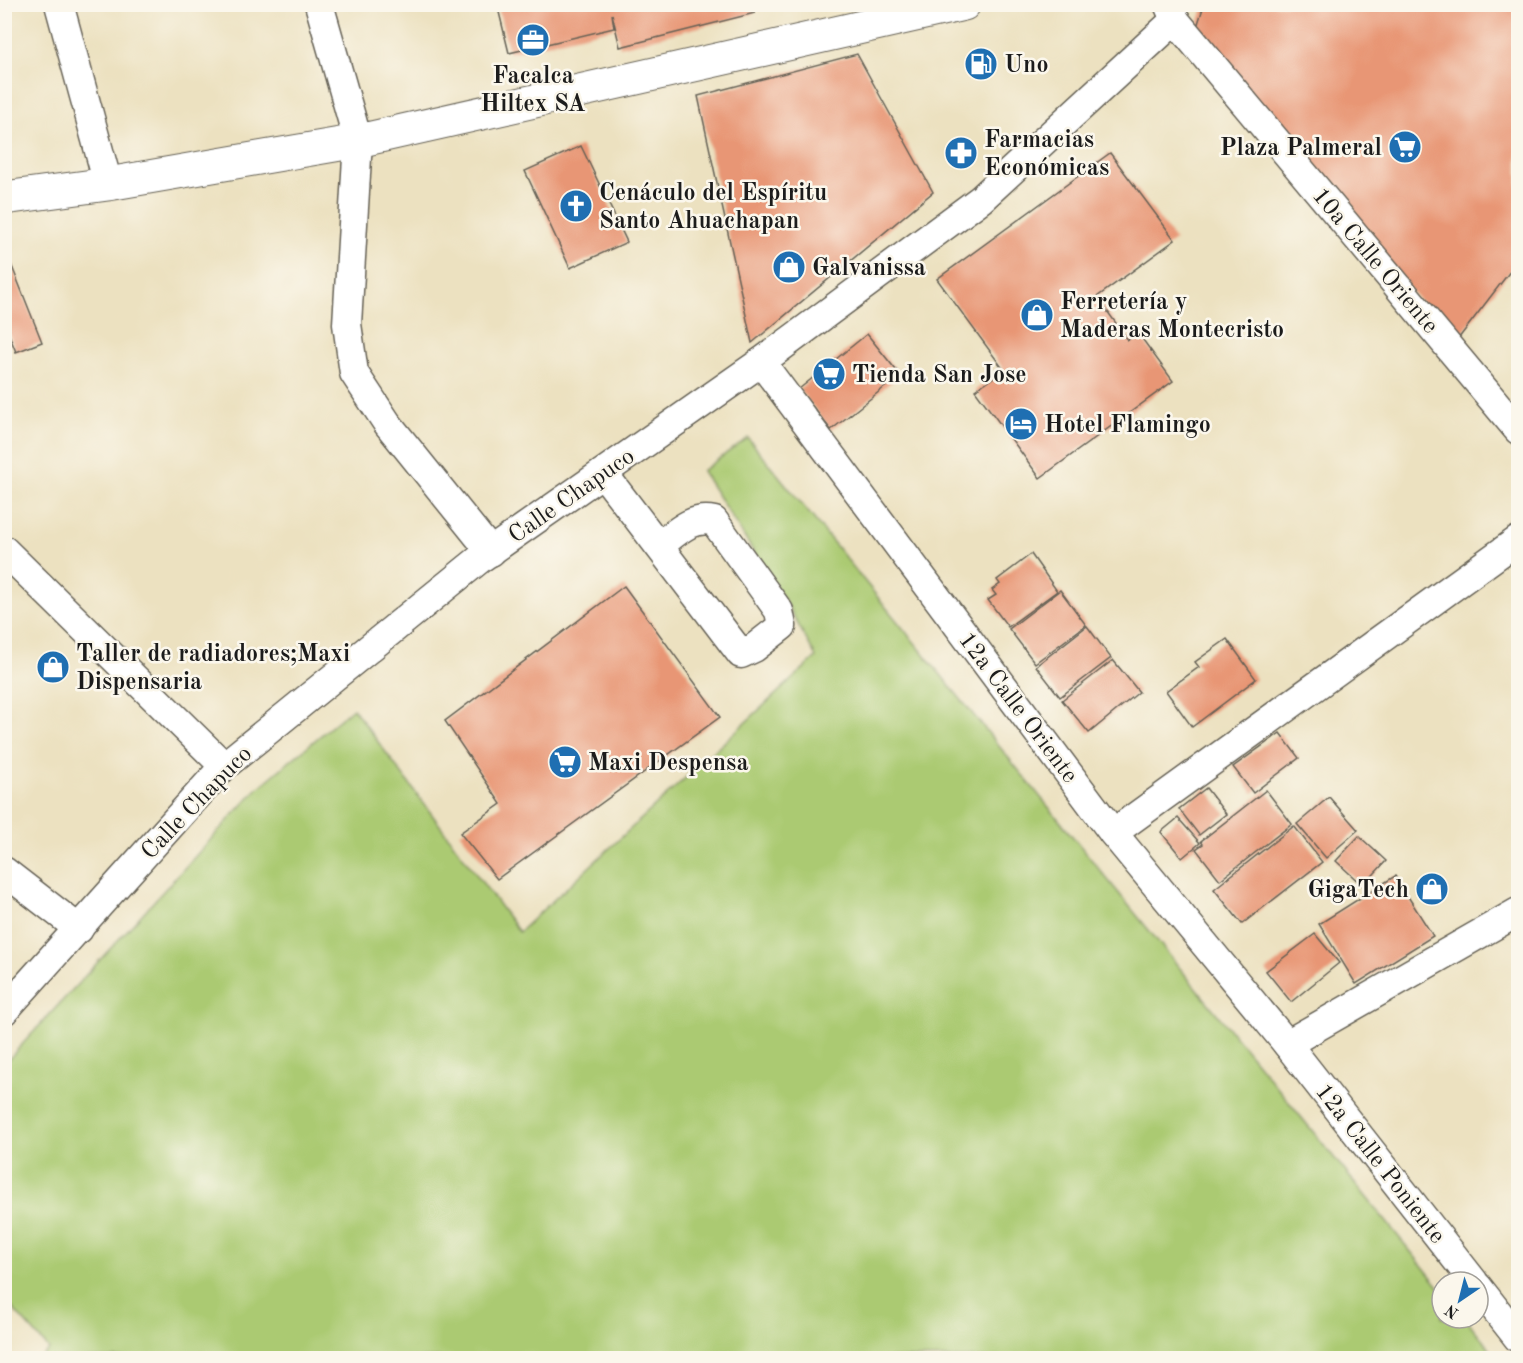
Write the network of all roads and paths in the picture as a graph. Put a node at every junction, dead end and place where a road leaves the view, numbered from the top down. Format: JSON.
{"nodes":[{"id":1,"x":59,"y":4,"type":"edge"},
{"id":2,"x":319,"y":4,"type":"edge"},
{"id":3,"x":964,"y":4,"type":"edge"},
{"id":4,"x":1172,"y":12,"type":"edge"},
{"id":5,"x":358,"y":141,"type":"junction"},
{"id":6,"x":108,"y":184,"type":"junction"},
{"id":7,"x":4,"y":198,"type":"edge"},
{"id":8,"x":761,"y":362,"type":"junction"},
{"id":9,"x":1518,"y":430,"type":"edge"},
{"id":10,"x":603,"y":473,"type":"junction"},
{"id":11,"x":1518,"y":540,"type":"edge"},
{"id":12,"x":659,"y":546,"type":"junction"},
{"id":13,"x":4,"y":550,"type":"edge"},
{"id":14,"x":491,"y":552,"type":"junction"},
{"id":15,"x":224,"y":766,"type":"junction"},
{"id":16,"x":1113,"y":832,"type":"junction"},
{"id":17,"x":4,"y":871,"type":"edge"},
{"id":18,"x":1518,"y":912,"type":"edge"},
{"id":19,"x":79,"y":929,"type":"junction"},
{"id":20,"x":4,"y":1011,"type":"edge"},
{"id":21,"x":1287,"y":1044,"type":"junction"},
{"id":22,"x":1465,"y":1270,"type":"edge"},
{"id":23,"x":1490,"y":1302,"type":"edge"},
{"id":24,"x":1518,"y":1338,"type":"edge"}],
"edges":[{"from":1,"to":6,"type":"street"},
{"from":2,"to":5,"type":"street"},
{"from":3,"to":5,"type":"main road"},
{"from":4,"to":8,"type":"street","name":"Calle Chapuco"},
{"from":4,"to":9,"type":"street","name":"10a Calle Oriente"},
{"from":5,"to":6,"type":"main road"},
{"from":5,"to":14,"type":"street"},
{"from":6,"to":7,"type":"main road"},
{"from":8,"to":10,"type":"street","name":"Calle Chapuco"},
{"from":8,"to":16,"type":"street","name":"12a Calle Oriente"},
{"from":10,"to":12,"type":"street"},
{"from":10,"to":14,"type":"street","name":"Calle Chapuco"},
{"from":11,"to":16,"type":"street"},
{"from":12,"to":12,"type":"street"},
{"from":13,"to":15,"type":"street"},
{"from":14,"to":15,"type":"street","name":"Calle Chapuco"},
{"from":15,"to":19,"type":"street","name":"Calle Chapuco"},
{"from":16,"to":21,"type":"street","name":"12a Calle Oriente"},
{"from":17,"to":19,"type":"street"},
{"from":18,"to":21,"type":"street"},
{"from":19,"to":20,"type":"street","name":"Calle Chapuco"},
{"from":21,"to":22,"type":"street","name":"12a Calle Poniente"},
{"from":23,"to":24,"type":"street"}]}
